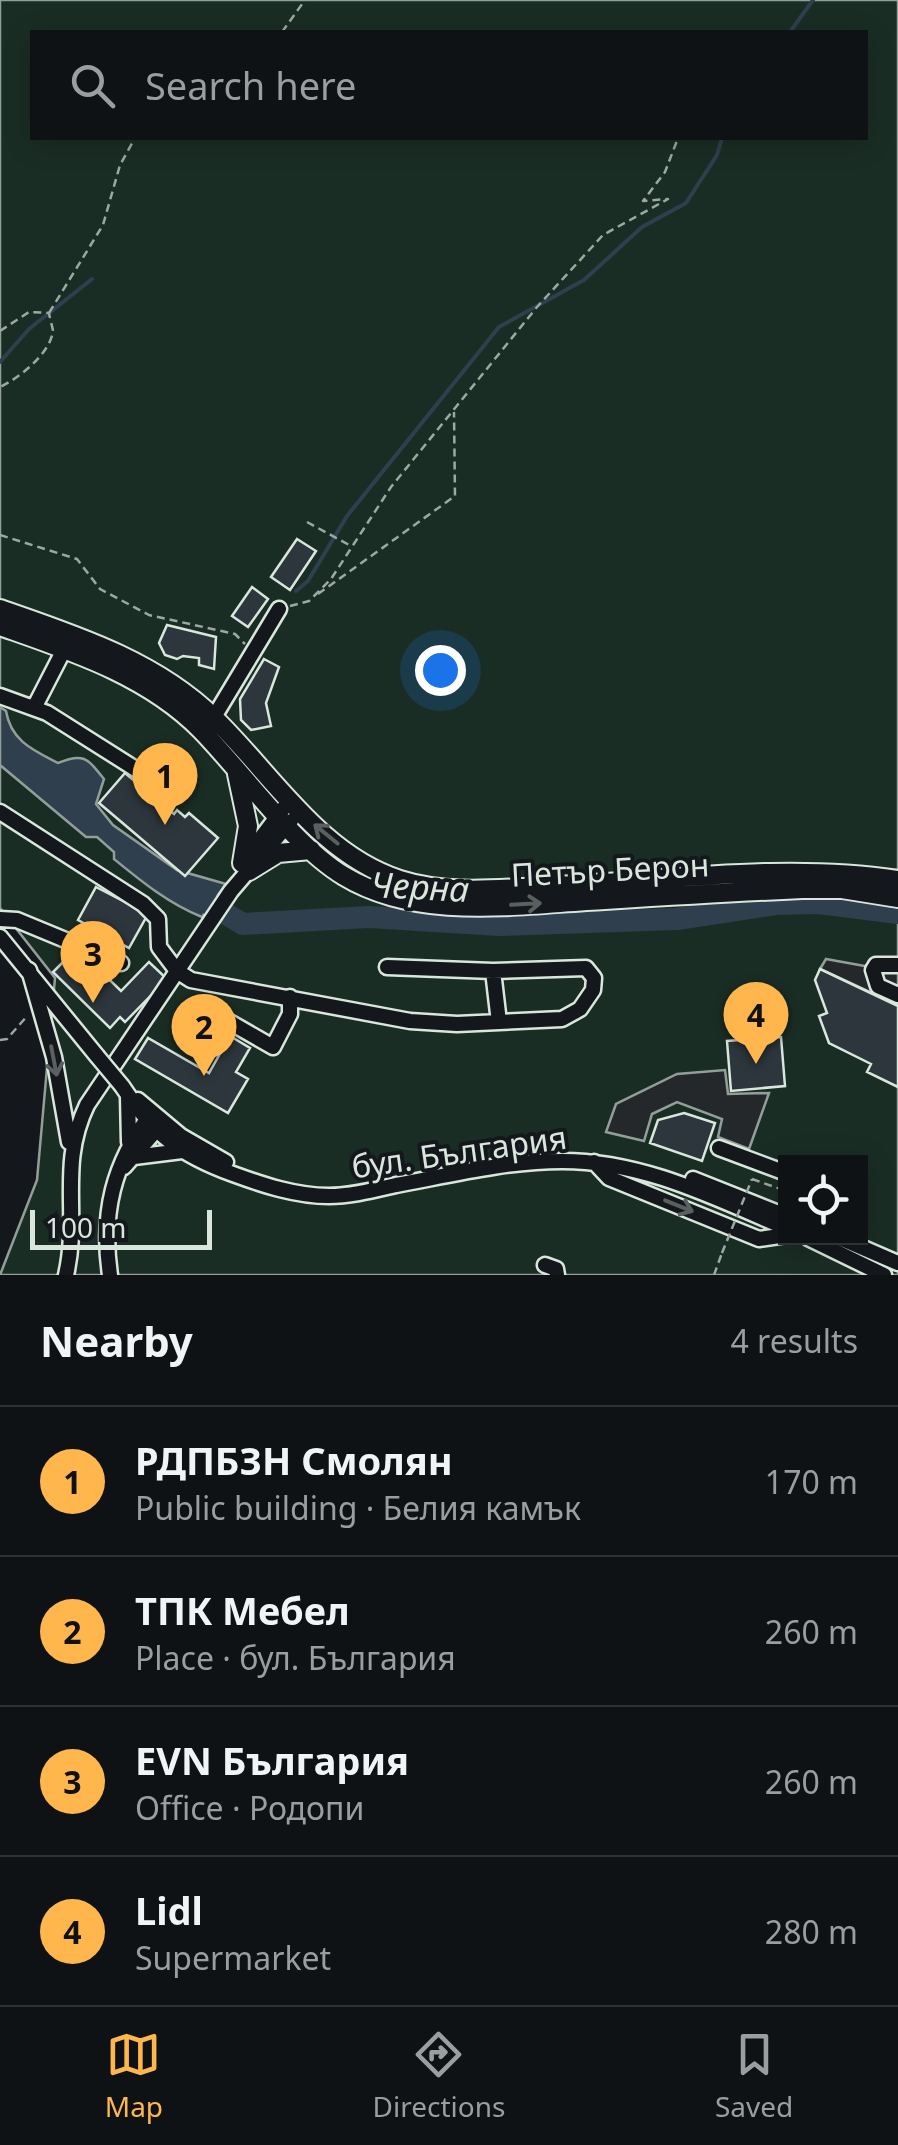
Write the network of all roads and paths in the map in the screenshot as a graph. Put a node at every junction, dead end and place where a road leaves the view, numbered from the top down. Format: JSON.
{"nodes":[{"id":1,"x":305,"y":0,"type":"edge"},
{"id":2,"x":283,"y":30,"type":"edge"},
{"id":3,"x":134,"y":140,"type":"edge"},
{"id":4,"x":677,"y":140,"type":"edge"},
{"id":5,"x":49,"y":314,"type":"junction"},
{"id":6,"x":0,"y":331,"type":"edge"},
{"id":7,"x":0,"y":388,"type":"edge"},
{"id":8,"x":454,"y":411,"type":"junction"},
{"id":9,"x":307,"y":522,"type":"dead end"},
{"id":10,"x":0,"y":535,"type":"edge"},
{"id":11,"x":352,"y":547,"type":"junction"},
{"id":12,"x":309,"y":601,"type":"junction"},
{"id":13,"x":0,"y":609,"type":"edge"},
{"id":14,"x":279,"y":609,"type":"joint"},
{"id":15,"x":0,"y":626,"type":"edge"},
{"id":16,"x":68,"y":642,"type":"junction"},
{"id":17,"x":253,"y":652,"type":"junction"},
{"id":18,"x":0,"y":696,"type":"edge"},
{"id":19,"x":35,"y":706,"type":"junction"},
{"id":20,"x":214,"y":717,"type":"junction"},
{"id":21,"x":236,"y":769,"type":"junction"},
{"id":22,"x":172,"y":792,"type":"dead end"},
{"id":23,"x":0,"y":812,"type":"edge"},
{"id":24,"x":289,"y":813,"type":"junction"},
{"id":25,"x":312,"y":850,"type":"junction"},
{"id":26,"x":246,"y":867,"type":"junction"},
{"id":27,"x":898,"y":880,"type":"edge"},
{"id":28,"x":898,"y":898,"type":"edge"},
{"id":29,"x":0,"y":919,"type":"edge"},
{"id":30,"x":0,"y":937,"type":"edge"},
{"id":31,"x":121,"y":963,"type":"dead end"},
{"id":32,"x":898,"y":965,"type":"edge"},
{"id":33,"x":387,"y":967,"type":"dead end"},
{"id":34,"x":29,"y":970,"type":"junction"},
{"id":35,"x":176,"y":971,"type":"junction"},
{"id":36,"x":493,"y":971,"type":"junction"},
{"id":37,"x":36,"y":990,"type":"junction"},
{"id":38,"x":898,"y":994,"type":"edge"},
{"id":39,"x":290,"y":997,"type":"junction"},
{"id":40,"x":500,"y":1022,"type":"junction"},
{"id":41,"x":205,"y":1036,"type":"dead end"},
{"id":42,"x":0,"y":1040,"type":"edge"},
{"id":43,"x":125,"y":1091,"type":"junction"},
{"id":44,"x":154,"y":1122,"type":"junction"},
{"id":45,"x":719,"y":1148,"type":"dead end"},
{"id":46,"x":131,"y":1150,"type":"junction"},
{"id":47,"x":184,"y":1151,"type":"junction"},
{"id":48,"x":70,"y":1153,"type":"junction"},
{"id":49,"x":594,"y":1162,"type":"junction"},
{"id":50,"x":778,"y":1170,"type":"edge"},
{"id":51,"x":778,"y":1188,"type":"edge"},
{"id":52,"x":778,"y":1213,"type":"edge"},
{"id":53,"x":778,"y":1225,"type":"edge"},
{"id":54,"x":778,"y":1237,"type":"edge"},
{"id":55,"x":822,"y":1245,"type":"edge"},
{"id":56,"x":856,"y":1245,"type":"edge"},
{"id":57,"x":898,"y":1263,"type":"edge"},
{"id":58,"x":66,"y":1275,"type":"edge"},
{"id":59,"x":110,"y":1275,"type":"edge"},
{"id":60,"x":714,"y":1275,"type":"edge"},
{"id":61,"x":884,"y":1275,"type":"edge"}],
"edges":[{"from":1,"to":2,"type":"path"},
{"from":3,"to":5,"type":"path"},
{"from":4,"to":8,"type":"path"},
{"from":5,"to":6,"type":"path"},
{"from":5,"to":7,"type":"path"},
{"from":8,"to":11,"type":"path"},
{"from":8,"to":12,"type":"path"},
{"from":9,"to":11,"type":"path"},
{"from":10,"to":17,"type":"path"},
{"from":11,"to":12,"type":"path"},
{"from":12,"to":14,"type":"path"},
{"from":13,"to":16,"type":"main road","name":"Петър Берон"},
{"from":14,"to":17,"type":"street"},
{"from":15,"to":16,"type":"main road","name":"Петър Берон"},
{"from":16,"to":19,"type":"street"},
{"from":16,"to":20,"type":"main road","name":"Петър Берон"},
{"from":16,"to":21,"type":"main road","name":"Петър Берон"},
{"from":17,"to":20,"type":"street"},
{"from":18,"to":19,"type":"street"},
{"from":19,"to":22,"type":"street"},
{"from":20,"to":24,"type":"main road","name":"Петър Берон"},
{"from":21,"to":24,"type":"main road","name":"Петър Берон"},
{"from":21,"to":26,"type":"main road"},
{"from":23,"to":35,"type":"street"},
{"from":24,"to":25,"type":"main road","name":"Петър Берон"},
{"from":24,"to":26,"type":"street"},
{"from":27,"to":24,"type":"main road","name":"Петър Берон","one_way":true},
{"from":25,"to":26,"type":"main road"},
{"from":25,"to":28,"type":"main road","name":"Петър Берон","one_way":true},
{"from":26,"to":35,"type":"street"},
{"from":29,"to":31,"type":"street"},
{"from":30,"to":34,"type":"street"},
{"from":32,"to":38,"type":"street"},
{"from":33,"to":36,"type":"street"},
{"from":34,"to":37,"type":"street"},
{"from":34,"to":43,"type":"street","bridge":true},
{"from":35,"to":39,"type":"street"},
{"from":35,"to":48,"type":"street"},
{"from":36,"to":40,"type":"street"},
{"from":36,"to":40,"type":"street"},
{"from":37,"to":42,"type":"path"},
{"from":37,"to":48,"type":"street","one_way":true},
{"from":39,"to":40,"type":"street"},
{"from":39,"to":41,"type":"street"},
{"from":43,"to":44,"type":"street"},
{"from":43,"to":46,"type":"street"},
{"from":44,"to":46,"type":"street"},
{"from":44,"to":47,"type":"street","name":"бул. България"},
{"from":44,"to":52,"type":"street","name":"бул. България"},
{"from":45,"to":50,"type":"street"},
{"from":46,"to":47,"type":"street"},
{"from":46,"to":59,"type":"street"},
{"from":47,"to":49,"type":"street","name":"бул. България"},
{"from":48,"to":58,"type":"street"},
{"from":49,"to":53,"type":"street","name":"бул. България"},
{"from":49,"to":54,"type":"street","one_way":true},
{"from":51,"to":60,"type":"path","bridge":true},
{"from":55,"to":61,"type":"street"},
{"from":56,"to":57,"type":"street"}]}
